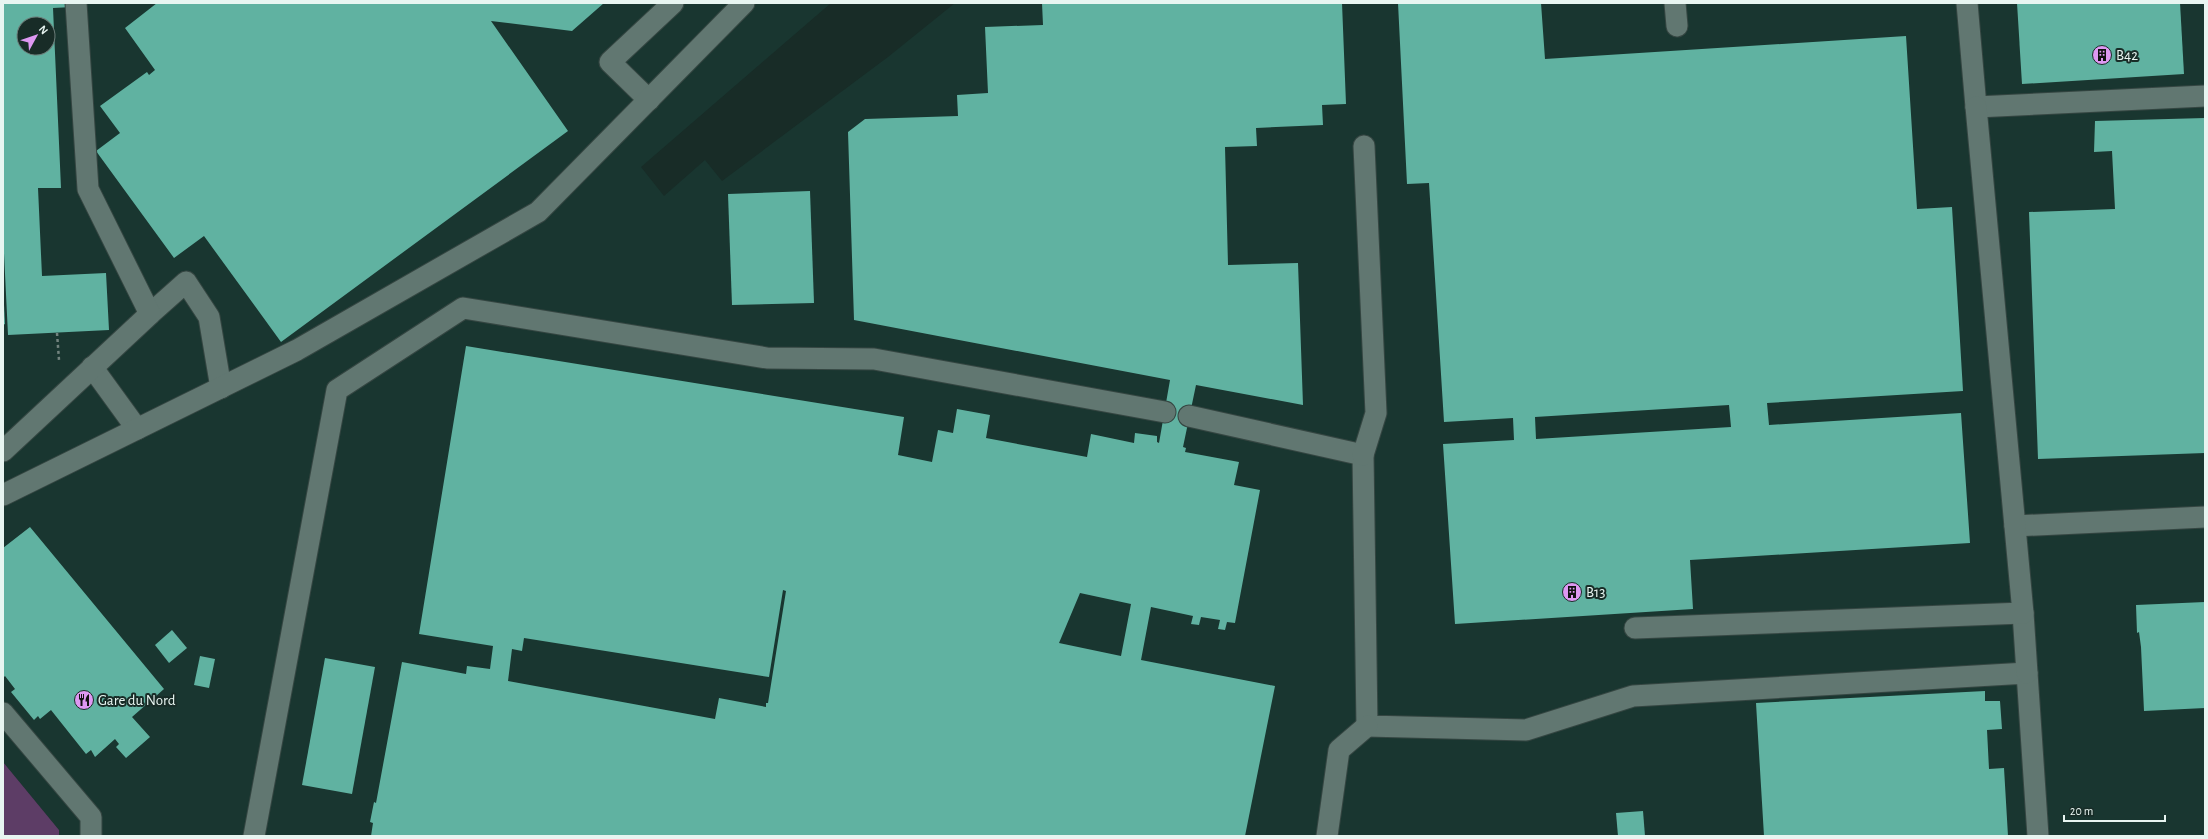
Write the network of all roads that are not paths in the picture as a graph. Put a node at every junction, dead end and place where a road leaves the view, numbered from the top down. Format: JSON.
{"nodes":[{"id":1,"x":76,"y":3,"type":"edge"},
{"id":2,"x":673,"y":3,"type":"edge"},
{"id":3,"x":744,"y":3,"type":"edge"},
{"id":4,"x":1675,"y":3,"type":"edge"},
{"id":5,"x":1967,"y":3,"type":"edge"},
{"id":6,"x":1677,"y":26,"type":"dead end"},
{"id":7,"x":2205,"y":96,"type":"edge"},
{"id":8,"x":648,"y":100,"type":"junction"},
{"id":9,"x":1976,"y":108,"type":"junction"},
{"id":10,"x":1364,"y":146,"type":"dead end"},
{"id":11,"x":150,"y":314,"type":"junction"},
{"id":12,"x":92,"y":367,"type":"junction"},
{"id":13,"x":221,"y":388,"type":"junction"},
{"id":14,"x":1165,"y":412,"type":"dead end"},
{"id":15,"x":1189,"y":416,"type":"dead end"},
{"id":16,"x":137,"y":429,"type":"junction"},
{"id":17,"x":3,"y":451,"type":"edge"},
{"id":18,"x":1363,"y":455,"type":"junction"},
{"id":19,"x":3,"y":495,"type":"edge"},
{"id":20,"x":2205,"y":517,"type":"edge"},
{"id":21,"x":2014,"y":526,"type":"junction"},
{"id":22,"x":2023,"y":613,"type":"junction"},
{"id":23,"x":1635,"y":628,"type":"dead end"},
{"id":24,"x":2027,"y":673,"type":"junction"},
{"id":25,"x":3,"y":713,"type":"edge"},
{"id":26,"x":1367,"y":726,"type":"junction"},
{"id":27,"x":91,"y":836,"type":"edge"},
{"id":28,"x":254,"y":836,"type":"edge"},
{"id":29,"x":1326,"y":836,"type":"edge"},
{"id":30,"x":2038,"y":836,"type":"edge"}],
"edges":[{"from":1,"to":11,"type":"lane"},
{"from":2,"to":8,"type":"lane"},
{"from":3,"to":8,"type":"lane"},
{"from":4,"to":6,"type":"lane"},
{"from":5,"to":9,"type":"lane"},
{"from":7,"to":9,"type":"lane"},
{"from":8,"to":13,"type":"lane"},
{"from":9,"to":21,"type":"lane"},
{"from":10,"to":18,"type":"lane"},
{"from":11,"to":12,"type":"lane"},
{"from":11,"to":13,"type":"lane"},
{"from":12,"to":16,"type":"lane"},
{"from":12,"to":17,"type":"lane"},
{"from":13,"to":16,"type":"lane"},
{"from":14,"to":28,"type":"lane"},
{"from":15,"to":18,"type":"lane"},
{"from":16,"to":19,"type":"lane"},
{"from":18,"to":26,"type":"lane"},
{"from":20,"to":21,"type":"lane"},
{"from":21,"to":22,"type":"lane"},
{"from":22,"to":23,"type":"lane"},
{"from":22,"to":24,"type":"lane"},
{"from":24,"to":26,"type":"lane"},
{"from":24,"to":30,"type":"lane"},
{"from":25,"to":27,"type":"lane"},
{"from":26,"to":29,"type":"lane"}]}
